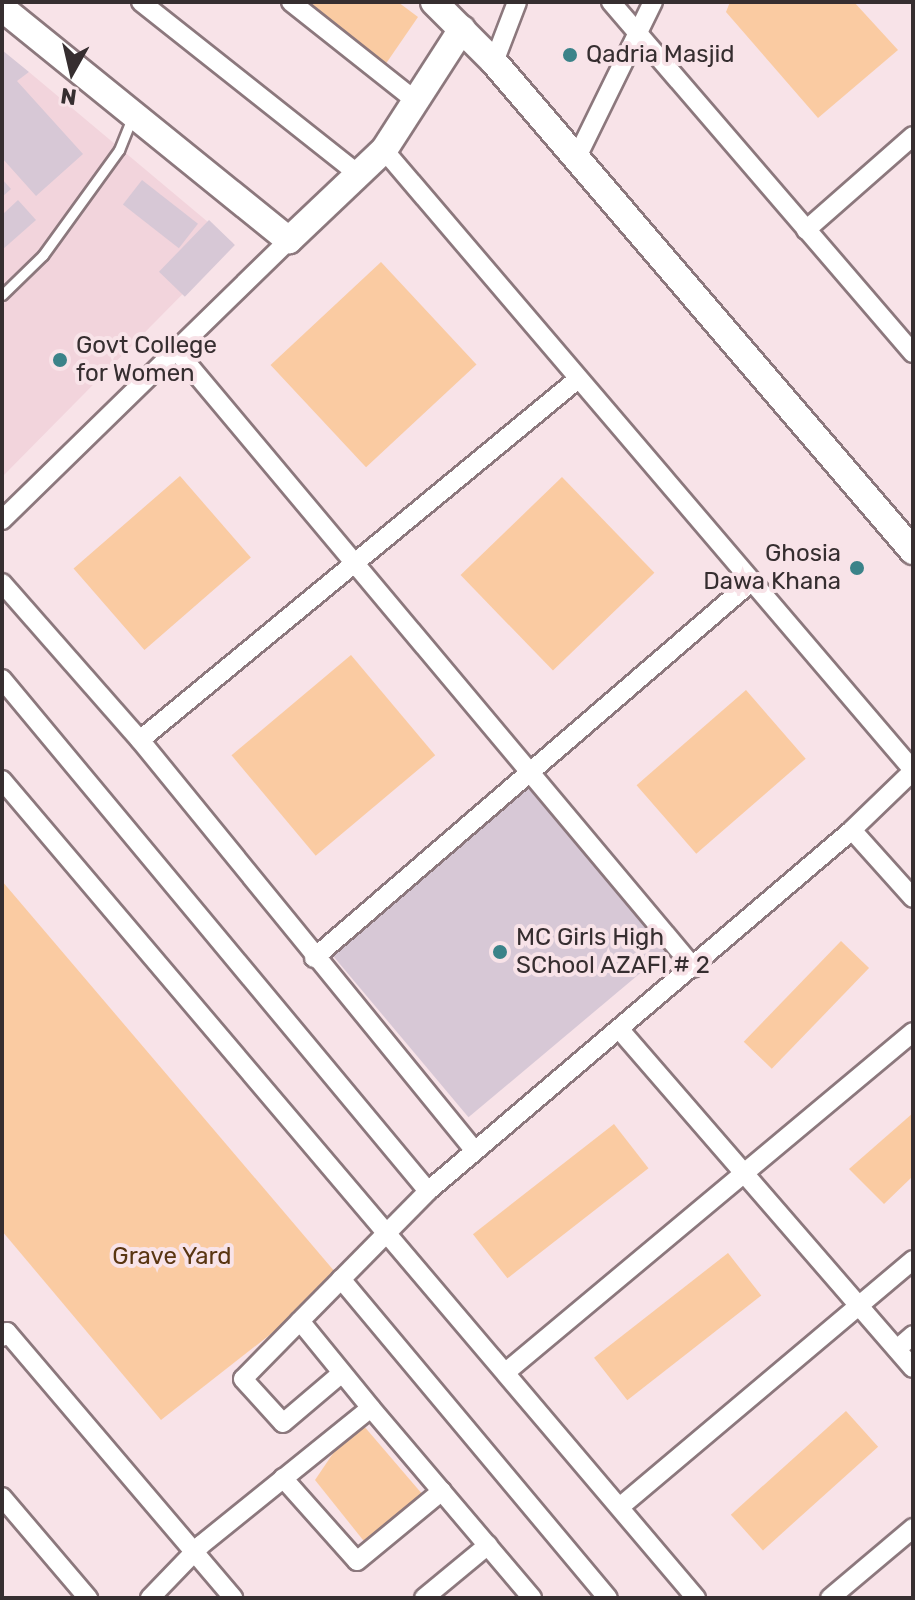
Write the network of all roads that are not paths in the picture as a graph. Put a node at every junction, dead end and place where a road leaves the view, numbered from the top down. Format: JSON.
{"nodes":[{"id":1,"x":141,"y":2,"type":"edge"},
{"id":2,"x":291,"y":2,"type":"edge"},
{"id":3,"x":434,"y":2,"type":"edge"},
{"id":4,"x":517,"y":2,"type":"edge"},
{"id":5,"x":611,"y":2,"type":"edge"},
{"id":6,"x":653,"y":2,"type":"edge"},
{"id":7,"x":2,"y":8,"type":"edge"},
{"id":8,"x":462,"y":29,"type":"junction"},
{"id":9,"x":641,"y":33,"type":"junction"},
{"id":10,"x":494,"y":62,"type":"junction"},
{"id":11,"x":416,"y":101,"type":"junction"},
{"id":12,"x":133,"y":114,"type":"junction"},
{"id":13,"x":913,"y":136,"type":"edge"},
{"id":14,"x":384,"y":150,"type":"junction"},
{"id":15,"x":577,"y":157,"type":"junction"},
{"id":16,"x":358,"y":174,"type":"junction"},
{"id":17,"x":806,"y":230,"type":"junction"},
{"id":18,"x":289,"y":240,"type":"junction"},
{"id":19,"x":2,"y":295,"type":"edge"},
{"id":20,"x":176,"y":350,"type":"junction"},
{"id":21,"x":913,"y":353,"type":"edge"},
{"id":22,"x":578,"y":379,"type":"junction"},
{"id":23,"x":2,"y":520,"type":"edge"},
{"id":24,"x":913,"y":551,"type":"edge"},
{"id":25,"x":355,"y":563,"type":"junction"},
{"id":26,"x":751,"y":582,"type":"junction"},
{"id":27,"x":2,"y":583,"type":"edge"},
{"id":28,"x":2,"y":679,"type":"edge"},
{"id":29,"x":140,"y":740,"type":"junction"},
{"id":30,"x":527,"y":769,"type":"junction"},
{"id":31,"x":913,"y":771,"type":"edge"},
{"id":32,"x":2,"y":780,"type":"edge"},
{"id":33,"x":852,"y":830,"type":"junction"},
{"id":34,"x":913,"y":898,"type":"edge"},
{"id":35,"x":314,"y":958,"type":"junction"},
{"id":36,"x":694,"y":968,"type":"junction"},
{"id":37,"x":620,"y":1030,"type":"junction"},
{"id":38,"x":913,"y":1032,"type":"edge"},
{"id":39,"x":475,"y":1151,"type":"junction"},
{"id":40,"x":745,"y":1172,"type":"junction"},
{"id":41,"x":428,"y":1191,"type":"junction"},
{"id":42,"x":386,"y":1234,"type":"junction"},
{"id":43,"x":913,"y":1260,"type":"edge"},
{"id":44,"x":341,"y":1279,"type":"junction"},
{"id":45,"x":860,"y":1305,"type":"junction"},
{"id":46,"x":300,"y":1321,"type":"junction"},
{"id":47,"x":913,"y":1335,"type":"edge"},
{"id":48,"x":2,"y":1337,"type":"edge"},
{"id":49,"x":897,"y":1349,"type":"junction"},
{"id":50,"x":913,"y":1368,"type":"edge"},
{"id":51,"x":506,"y":1372,"type":"junction"},
{"id":52,"x":342,"y":1373,"type":"junction"},
{"id":53,"x":371,"y":1408,"type":"junction"},
{"id":54,"x":283,"y":1478,"type":"junction"},
{"id":55,"x":442,"y":1491,"type":"junction"},
{"id":56,"x":2,"y":1497,"type":"edge"},
{"id":57,"x":621,"y":1506,"type":"junction"},
{"id":58,"x":913,"y":1528,"type":"edge"},
{"id":59,"x":488,"y":1545,"type":"junction"},
{"id":60,"x":195,"y":1553,"type":"junction"},
{"id":61,"x":529,"y":1597,"type":"edge"},
{"id":62,"x":88,"y":1598,"type":"edge"},
{"id":63,"x":150,"y":1598,"type":"edge"},
{"id":64,"x":233,"y":1598,"type":"edge"},
{"id":65,"x":424,"y":1598,"type":"edge"},
{"id":66,"x":608,"y":1598,"type":"edge"},
{"id":67,"x":696,"y":1598,"type":"edge"},
{"id":68,"x":830,"y":1598,"type":"edge"}],
"edges":[{"from":1,"to":16,"type":"street"},
{"from":2,"to":11,"type":"street"},
{"from":3,"to":8,"type":"street"},
{"from":4,"to":10,"type":"street"},
{"from":5,"to":9,"type":"street"},
{"from":6,"to":9,"type":"street"},
{"from":7,"to":12,"type":"street"},
{"from":8,"to":10,"type":"street"},
{"from":8,"to":11,"type":"street"},
{"from":9,"to":15,"type":"street"},
{"from":9,"to":17,"type":"street"},
{"from":10,"to":15,"type":"street"},
{"from":11,"to":14,"type":"street"},
{"from":12,"to":18,"type":"street"},
{"from":12,"to":19,"type":"lane"},
{"from":13,"to":17,"type":"street"},
{"from":14,"to":16,"type":"street"},
{"from":14,"to":22,"type":"street"},
{"from":15,"to":24,"type":"street"},
{"from":16,"to":18,"type":"street"},
{"from":17,"to":21,"type":"street"},
{"from":18,"to":20,"type":"street"},
{"from":20,"to":23,"type":"street"},
{"from":20,"to":25,"type":"street"},
{"from":22,"to":25,"type":"street"},
{"from":22,"to":26,"type":"street"},
{"from":25,"to":29,"type":"street"},
{"from":25,"to":30,"type":"street"},
{"from":26,"to":30,"type":"street"},
{"from":26,"to":31,"type":"street"},
{"from":27,"to":29,"type":"street"},
{"from":28,"to":41,"type":"street"},
{"from":29,"to":35,"type":"street"},
{"from":30,"to":35,"type":"street"},
{"from":30,"to":36,"type":"street"},
{"from":31,"to":33,"type":"street"},
{"from":32,"to":42,"type":"street"},
{"from":33,"to":34,"type":"street"},
{"from":33,"to":36,"type":"street"},
{"from":35,"to":39,"type":"street"},
{"from":36,"to":37,"type":"street"},
{"from":37,"to":39,"type":"street"},
{"from":37,"to":40,"type":"street"},
{"from":38,"to":40,"type":"street"},
{"from":39,"to":41,"type":"street"},
{"from":40,"to":45,"type":"street"},
{"from":40,"to":51,"type":"street"},
{"from":41,"to":42,"type":"street"},
{"from":42,"to":44,"type":"street"},
{"from":42,"to":51,"type":"street"},
{"from":43,"to":45,"type":"street"},
{"from":44,"to":46,"type":"street"},
{"from":44,"to":66,"type":"street"},
{"from":45,"to":49,"type":"street"},
{"from":45,"to":57,"type":"street"},
{"from":46,"to":52,"type":"street"},
{"from":46,"to":52,"type":"street"},
{"from":47,"to":49,"type":"street"},
{"from":48,"to":60,"type":"street"},
{"from":49,"to":50,"type":"street"},
{"from":51,"to":57,"type":"street"},
{"from":52,"to":53,"type":"street"},
{"from":53,"to":54,"type":"street"},
{"from":53,"to":55,"type":"street"},
{"from":54,"to":55,"type":"street"},
{"from":54,"to":60,"type":"street"},
{"from":55,"to":59,"type":"street"},
{"from":56,"to":62,"type":"street"},
{"from":57,"to":67,"type":"street"},
{"from":58,"to":68,"type":"street"},
{"from":59,"to":61,"type":"street"},
{"from":59,"to":65,"type":"street"},
{"from":60,"to":63,"type":"street"},
{"from":60,"to":64,"type":"street"}]}
